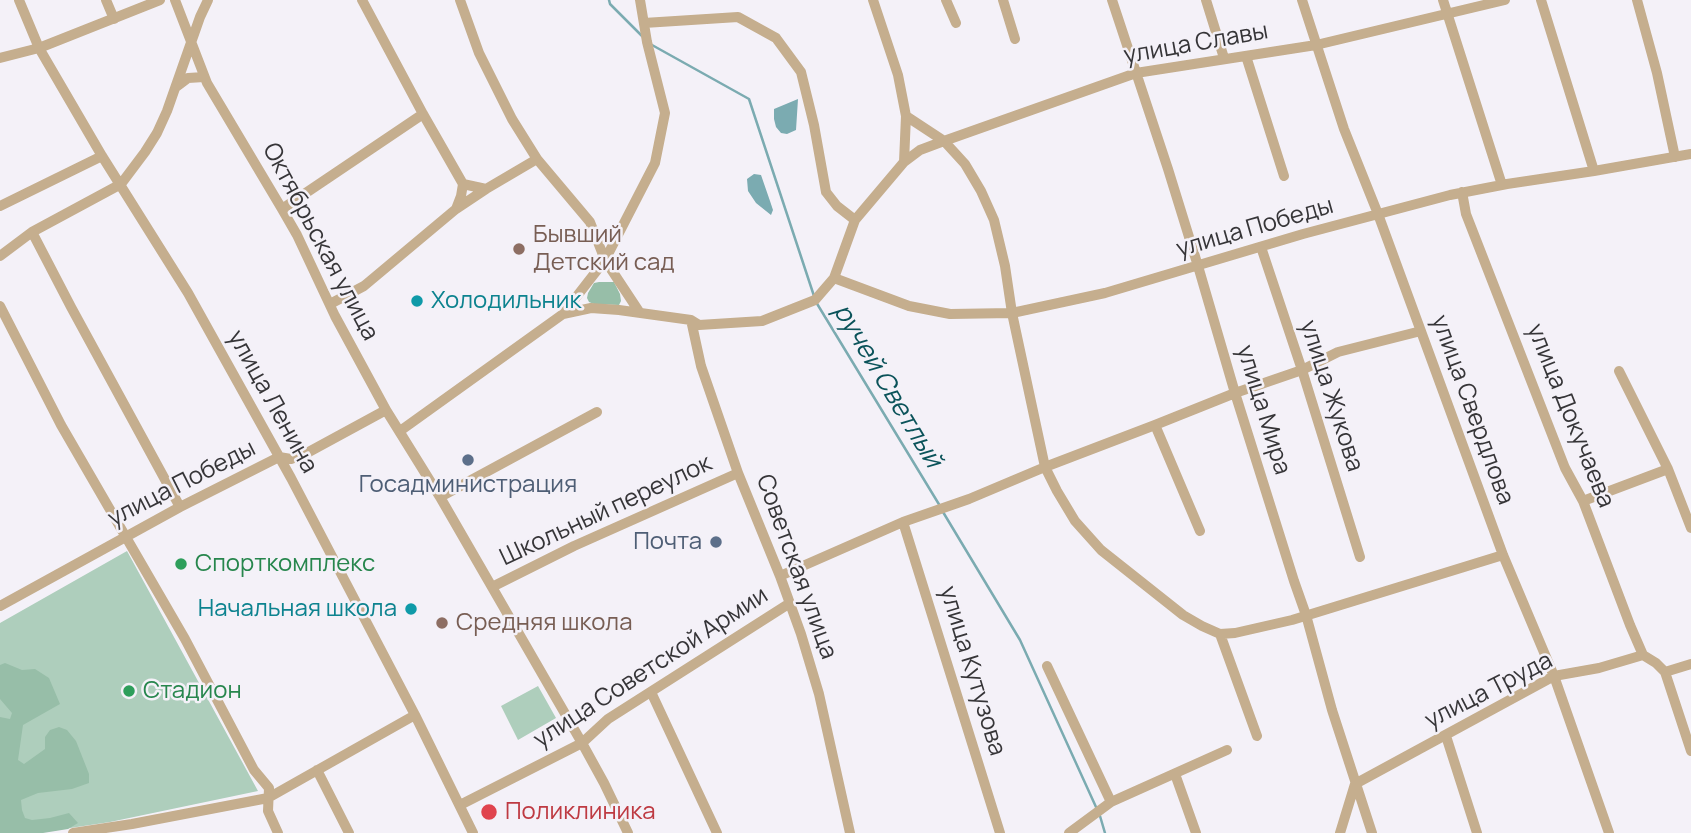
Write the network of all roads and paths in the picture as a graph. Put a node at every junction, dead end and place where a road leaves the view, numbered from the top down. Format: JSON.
{"nodes":[{"id":1,"x":19,"y":0,"type":"edge"},
{"id":2,"x":106,"y":0,"type":"edge"},
{"id":3,"x":160,"y":0,"type":"edge"},
{"id":4,"x":175,"y":0,"type":"edge"},
{"id":5,"x":208,"y":0,"type":"edge"},
{"id":6,"x":460,"y":0,"type":"edge"},
{"id":7,"x":640,"y":0,"type":"edge"},
{"id":8,"x":873,"y":0,"type":"edge"},
{"id":9,"x":946,"y":0,"type":"edge"},
{"id":10,"x":1003,"y":0,"type":"edge"},
{"id":11,"x":1112,"y":0,"type":"edge"},
{"id":12,"x":1206,"y":0,"type":"edge"},
{"id":13,"x":1302,"y":0,"type":"edge"},
{"id":14,"x":1443,"y":0,"type":"edge"},
{"id":15,"x":1505,"y":0,"type":"edge"},
{"id":16,"x":1541,"y":0,"type":"edge"},
{"id":17,"x":1637,"y":0,"type":"edge"},
{"id":18,"x":366,"y":1,"type":"edge"},
{"id":19,"x":1447,"y":13,"type":"junction"},
{"id":20,"x":114,"y":19,"type":"junction"},
{"id":21,"x":644,"y":23,"type":"junction"},
{"id":22,"x":956,"y":23,"type":"dead end"},
{"id":23,"x":1015,"y":39,"type":"dead end"},
{"id":24,"x":191,"y":43,"type":"junction"},
{"id":25,"x":1316,"y":45,"type":"junction"},
{"id":26,"x":39,"y":48,"type":"junction"},
{"id":27,"x":1246,"y":56,"type":"junction"},
{"id":28,"x":0,"y":58,"type":"edge"},
{"id":29,"x":1224,"y":58,"type":"junction"},
{"id":30,"x":1136,"y":73,"type":"junction"},
{"id":31,"x":204,"y":78,"type":"junction"},
{"id":32,"x":174,"y":89,"type":"junction"},
{"id":33,"x":423,"y":114,"type":"junction"},
{"id":34,"x":906,"y":116,"type":"junction"},
{"id":35,"x":944,"y":141,"type":"junction"},
{"id":36,"x":1691,"y":154,"type":"edge"},
{"id":37,"x":102,"y":156,"type":"junction"},
{"id":38,"x":1675,"y":157,"type":"junction"},
{"id":39,"x":537,"y":159,"type":"junction"},
{"id":40,"x":904,"y":162,"type":"junction"},
{"id":41,"x":1594,"y":172,"type":"junction"},
{"id":42,"x":1284,"y":176,"type":"dead end"},
{"id":43,"x":121,"y":184,"type":"junction"},
{"id":44,"x":463,"y":184,"type":"junction"},
{"id":45,"x":1502,"y":185,"type":"junction"},
{"id":46,"x":486,"y":189,"type":"junction"},
{"id":47,"x":1462,"y":192,"type":"junction"},
{"id":48,"x":0,"y":206,"type":"edge"},
{"id":49,"x":282,"y":209,"type":"junction"},
{"id":50,"x":456,"y":209,"type":"junction"},
{"id":51,"x":1378,"y":214,"type":"junction"},
{"id":52,"x":855,"y":220,"type":"junction"},
{"id":53,"x":32,"y":232,"type":"junction"},
{"id":54,"x":1261,"y":247,"type":"junction"},
{"id":55,"x":0,"y":256,"type":"edge"},
{"id":56,"x":605,"y":260,"type":"junction"},
{"id":57,"x":1198,"y":266,"type":"junction"},
{"id":58,"x":834,"y":278,"type":"junction"},
{"id":59,"x":330,"y":304,"type":"junction"},
{"id":60,"x":0,"y":306,"type":"edge"},
{"id":61,"x":640,"y":313,"type":"junction"},
{"id":62,"x":1012,"y":313,"type":"junction"},
{"id":63,"x":563,"y":314,"type":"junction"},
{"id":64,"x":691,"y":320,"type":"junction"},
{"id":65,"x":1421,"y":331,"type":"junction"},
{"id":66,"x":1301,"y":370,"type":"junction"},
{"id":67,"x":1619,"y":371,"type":"dead end"},
{"id":68,"x":1234,"y":393,"type":"junction"},
{"id":69,"x":386,"y":410,"type":"junction"},
{"id":70,"x":597,"y":412,"type":"dead end"},
{"id":71,"x":1155,"y":425,"type":"junction"},
{"id":72,"x":400,"y":431,"type":"junction"},
{"id":73,"x":279,"y":457,"type":"junction"},
{"id":74,"x":1045,"y":467,"type":"junction"},
{"id":75,"x":1668,"y":470,"type":"junction"},
{"id":76,"x":738,"y":473,"type":"junction"},
{"id":77,"x":440,"y":497,"type":"junction"},
{"id":78,"x":1583,"y":501,"type":"junction"},
{"id":79,"x":180,"y":508,"type":"junction"},
{"id":80,"x":903,"y":522,"type":"junction"},
{"id":81,"x":1691,"y":528,"type":"edge"},
{"id":82,"x":1200,"y":531,"type":"dead end"},
{"id":83,"x":125,"y":537,"type":"junction"},
{"id":84,"x":1503,"y":555,"type":"junction"},
{"id":85,"x":1360,"y":557,"type":"dead end"},
{"id":86,"x":780,"y":576,"type":"junction"},
{"id":87,"x":492,"y":587,"type":"junction"},
{"id":88,"x":790,"y":603,"type":"junction"},
{"id":89,"x":0,"y":606,"type":"edge"},
{"id":90,"x":1306,"y":615,"type":"junction"},
{"id":91,"x":1220,"y":634,"type":"junction"},
{"id":92,"x":1643,"y":655,"type":"junction"},
{"id":93,"x":1691,"y":664,"type":"edge"},
{"id":94,"x":1047,"y":666,"type":"dead end"},
{"id":95,"x":1665,"y":673,"type":"junction"},
{"id":96,"x":1554,"y":676,"type":"junction"},
{"id":97,"x":651,"y":692,"type":"junction"},
{"id":98,"x":415,"y":715,"type":"junction"},
{"id":99,"x":1257,"y":736,"type":"dead end"},
{"id":100,"x":1446,"y":736,"type":"junction"},
{"id":101,"x":582,"y":743,"type":"junction"},
{"id":102,"x":1227,"y":750,"type":"dead end"},
{"id":103,"x":1691,"y":751,"type":"edge"},
{"id":104,"x":317,"y":770,"type":"junction"},
{"id":105,"x":1175,"y":774,"type":"junction"},
{"id":106,"x":1355,"y":784,"type":"junction"},
{"id":107,"x":268,"y":798,"type":"junction"},
{"id":108,"x":1111,"y":802,"type":"junction"},
{"id":109,"x":460,"y":806,"type":"junction"},
{"id":110,"x":134,"y":828,"type":"edge"},
{"id":111,"x":1077,"y":831,"type":"edge"},
{"id":112,"x":73,"y":833,"type":"edge"},
{"id":113,"x":278,"y":833,"type":"edge"},
{"id":114,"x":349,"y":833,"type":"edge"},
{"id":115,"x":472,"y":833,"type":"edge"},
{"id":116,"x":628,"y":833,"type":"edge"},
{"id":117,"x":717,"y":833,"type":"edge"},
{"id":118,"x":850,"y":833,"type":"edge"},
{"id":119,"x":1000,"y":833,"type":"edge"},
{"id":120,"x":1196,"y":833,"type":"edge"},
{"id":121,"x":1340,"y":833,"type":"edge"},
{"id":122,"x":1372,"y":833,"type":"edge"},
{"id":123,"x":1477,"y":833,"type":"edge"},
{"id":124,"x":1609,"y":833,"type":"edge"}],
"edges":[{"from":1,"to":26,"type":"street","name":"улица Ленина"},
{"from":2,"to":20,"type":"street"},
{"from":3,"to":20,"type":"street"},
{"from":4,"to":24,"type":"street","name":"Октябрьская улица"},
{"from":5,"to":24,"type":"street"},
{"from":6,"to":39,"type":"street"},
{"from":7,"to":21,"type":"street"},
{"from":8,"to":34,"type":"street"},
{"from":9,"to":22,"type":"street"},
{"from":10,"to":23,"type":"street"},
{"from":11,"to":30,"type":"street","name":"улица Мира"},
{"from":12,"to":29,"type":"street"},
{"from":13,"to":25,"type":"street","name":"улица Свердлова"},
{"from":14,"to":19,"type":"street"},
{"from":15,"to":19,"type":"street","name":"улица Славы"},
{"from":16,"to":41,"type":"street"},
{"from":17,"to":38,"type":"street"},
{"from":18,"to":33,"type":"street"},
{"from":19,"to":25,"type":"street","name":"улица Славы"},
{"from":19,"to":45,"type":"street"},
{"from":20,"to":26,"type":"street"},
{"from":21,"to":52,"type":"street"},
{"from":21,"to":56,"type":"street"},
{"from":24,"to":31,"type":"street","name":"Октябрьская улица"},
{"from":24,"to":32,"type":"street"},
{"from":25,"to":27,"type":"street","name":"улица Славы"},
{"from":25,"to":51,"type":"street","name":"улица Свердлова"},
{"from":26,"to":28,"type":"street"},
{"from":26,"to":37,"type":"street","name":"улица Ленина"},
{"from":27,"to":29,"type":"street","name":"улица Славы"},
{"from":27,"to":42,"type":"street"},
{"from":29,"to":30,"type":"street","name":"улица Славы"},
{"from":30,"to":35,"type":"street","name":"улица Славы"},
{"from":30,"to":57,"type":"street","name":"улица Мира"},
{"from":31,"to":32,"type":"street"},
{"from":31,"to":49,"type":"street","name":"Октябрьская улица"},
{"from":32,"to":43,"type":"street"},
{"from":33,"to":44,"type":"street"},
{"from":33,"to":49,"type":"street"},
{"from":34,"to":35,"type":"street"},
{"from":34,"to":40,"type":"street"},
{"from":35,"to":40,"type":"street","name":"улица Славы"},
{"from":35,"to":62,"type":"street"},
{"from":36,"to":38,"type":"street","name":"улица Победы"},
{"from":37,"to":43,"type":"street","name":"улица Ленина"},
{"from":37,"to":48,"type":"street"},
{"from":38,"to":41,"type":"street","name":"улица Победы"},
{"from":39,"to":46,"type":"street"},
{"from":39,"to":56,"type":"street"},
{"from":40,"to":52,"type":"street","name":"улица Славы"},
{"from":41,"to":45,"type":"street","name":"улица Победы"},
{"from":43,"to":53,"type":"street"},
{"from":43,"to":73,"type":"street","name":"улица Ленина"},
{"from":44,"to":46,"type":"street"},
{"from":44,"to":50,"type":"street"},
{"from":45,"to":47,"type":"street","name":"улица Победы"},
{"from":46,"to":50,"type":"street"},
{"from":47,"to":51,"type":"street","name":"улица Победы"},
{"from":47,"to":78,"type":"street","name":"улица Докучаева"},
{"from":49,"to":59,"type":"street","name":"Октябрьская улица"},
{"from":50,"to":59,"type":"street"},
{"from":51,"to":54,"type":"street","name":"улица Победы"},
{"from":51,"to":65,"type":"street","name":"улица Свердлова"},
{"from":52,"to":58,"type":"street"},
{"from":53,"to":55,"type":"street"},
{"from":53,"to":79,"type":"street"},
{"from":54,"to":57,"type":"street","name":"улица Победы"},
{"from":54,"to":66,"type":"street","name":"улица Жукова"},
{"from":56,"to":61,"type":"street"},
{"from":56,"to":63,"type":"street"},
{"from":57,"to":62,"type":"street","name":"улица Победы"},
{"from":57,"to":68,"type":"street","name":"улица Мира"},
{"from":58,"to":62,"type":"street","name":"улица Победы"},
{"from":58,"to":64,"type":"street"},
{"from":59,"to":69,"type":"street","name":"Октябрьская улица"},
{"from":60,"to":83,"type":"street"},
{"from":61,"to":63,"type":"street"},
{"from":61,"to":64,"type":"street"},
{"from":62,"to":74,"type":"street"},
{"from":63,"to":72,"type":"street"},
{"from":64,"to":76,"type":"street","name":"Советская улица"},
{"from":65,"to":66,"type":"street","name":"улица Советской Армии"},
{"from":65,"to":84,"type":"street","name":"улица Свердлова"},
{"from":66,"to":68,"type":"street","name":"улица Советской Армии"},
{"from":66,"to":85,"type":"street","name":"улица Жукова"},
{"from":67,"to":75,"type":"street"},
{"from":68,"to":71,"type":"street","name":"улица Советской Армии"},
{"from":68,"to":90,"type":"street","name":"улица Мира"},
{"from":69,"to":72,"type":"street","name":"Октябрьская улица"},
{"from":69,"to":73,"type":"street","name":"улица Победы"},
{"from":70,"to":77,"type":"street"},
{"from":71,"to":74,"type":"street","name":"улица Советской Армии"},
{"from":71,"to":82,"type":"street"},
{"from":72,"to":77,"type":"street","name":"Октябрьская улица"},
{"from":73,"to":79,"type":"street","name":"улица Победы"},
{"from":73,"to":98,"type":"street","name":"улица Ленина"},
{"from":74,"to":80,"type":"street","name":"улица Советской Армии"},
{"from":74,"to":91,"type":"street"},
{"from":75,"to":78,"type":"street"},
{"from":75,"to":81,"type":"street"},
{"from":76,"to":86,"type":"street","name":"Советская улица"},
{"from":76,"to":87,"type":"street","name":"Школьный переулок"},
{"from":77,"to":87,"type":"street","name":"Октябрьская улица"},
{"from":78,"to":92,"type":"street","name":"улица Докучаева"},
{"from":79,"to":83,"type":"street","name":"улица Победы"},
{"from":80,"to":86,"type":"street","name":"улица Советской Армии"},
{"from":80,"to":119,"type":"street","name":"улица Кутузова"},
{"from":83,"to":89,"type":"street","name":"улица Победы"},
{"from":83,"to":107,"type":"street"},
{"from":84,"to":90,"type":"street"},
{"from":84,"to":96,"type":"street","name":"улица Свердлова"},
{"from":86,"to":88,"type":"street","name":"Советская улица"},
{"from":87,"to":101,"type":"street","name":"Октябрьская улица"},
{"from":88,"to":97,"type":"street","name":"улица Советской Армии"},
{"from":88,"to":118,"type":"street","name":"Советская улица"},
{"from":90,"to":91,"type":"street"},
{"from":90,"to":106,"type":"street","name":"улица Мира"},
{"from":91,"to":99,"type":"street"},
{"from":92,"to":95,"type":"street"},
{"from":92,"to":96,"type":"street","name":"улица Труда"},
{"from":93,"to":95,"type":"street"},
{"from":94,"to":108,"type":"street"},
{"from":95,"to":103,"type":"street"},
{"from":96,"to":100,"type":"street","name":"улица Труда"},
{"from":96,"to":124,"type":"street","name":"улица Свердлова"},
{"from":97,"to":101,"type":"street","name":"улица Советской Армии"},
{"from":97,"to":117,"type":"street"},
{"from":98,"to":104,"type":"street"},
{"from":98,"to":109,"type":"street","name":"улица Ленина"},
{"from":100,"to":106,"type":"street","name":"улица Труда"},
{"from":100,"to":123,"type":"street"},
{"from":101,"to":109,"type":"street","name":"улица Советской Армии"},
{"from":101,"to":116,"type":"street","name":"Октябрьская улица"},
{"from":102,"to":105,"type":"street"},
{"from":104,"to":107,"type":"street"},
{"from":104,"to":114,"type":"street"},
{"from":105,"to":108,"type":"street"},
{"from":105,"to":120,"type":"street"},
{"from":106,"to":121,"type":"street"},
{"from":106,"to":122,"type":"street","name":"улица Мира"},
{"from":107,"to":110,"type":"street"},
{"from":107,"to":113,"type":"street"},
{"from":108,"to":111,"type":"street"},
{"from":109,"to":115,"type":"street","name":"улица Ленина"},
{"from":110,"to":112,"type":"street"}]}
